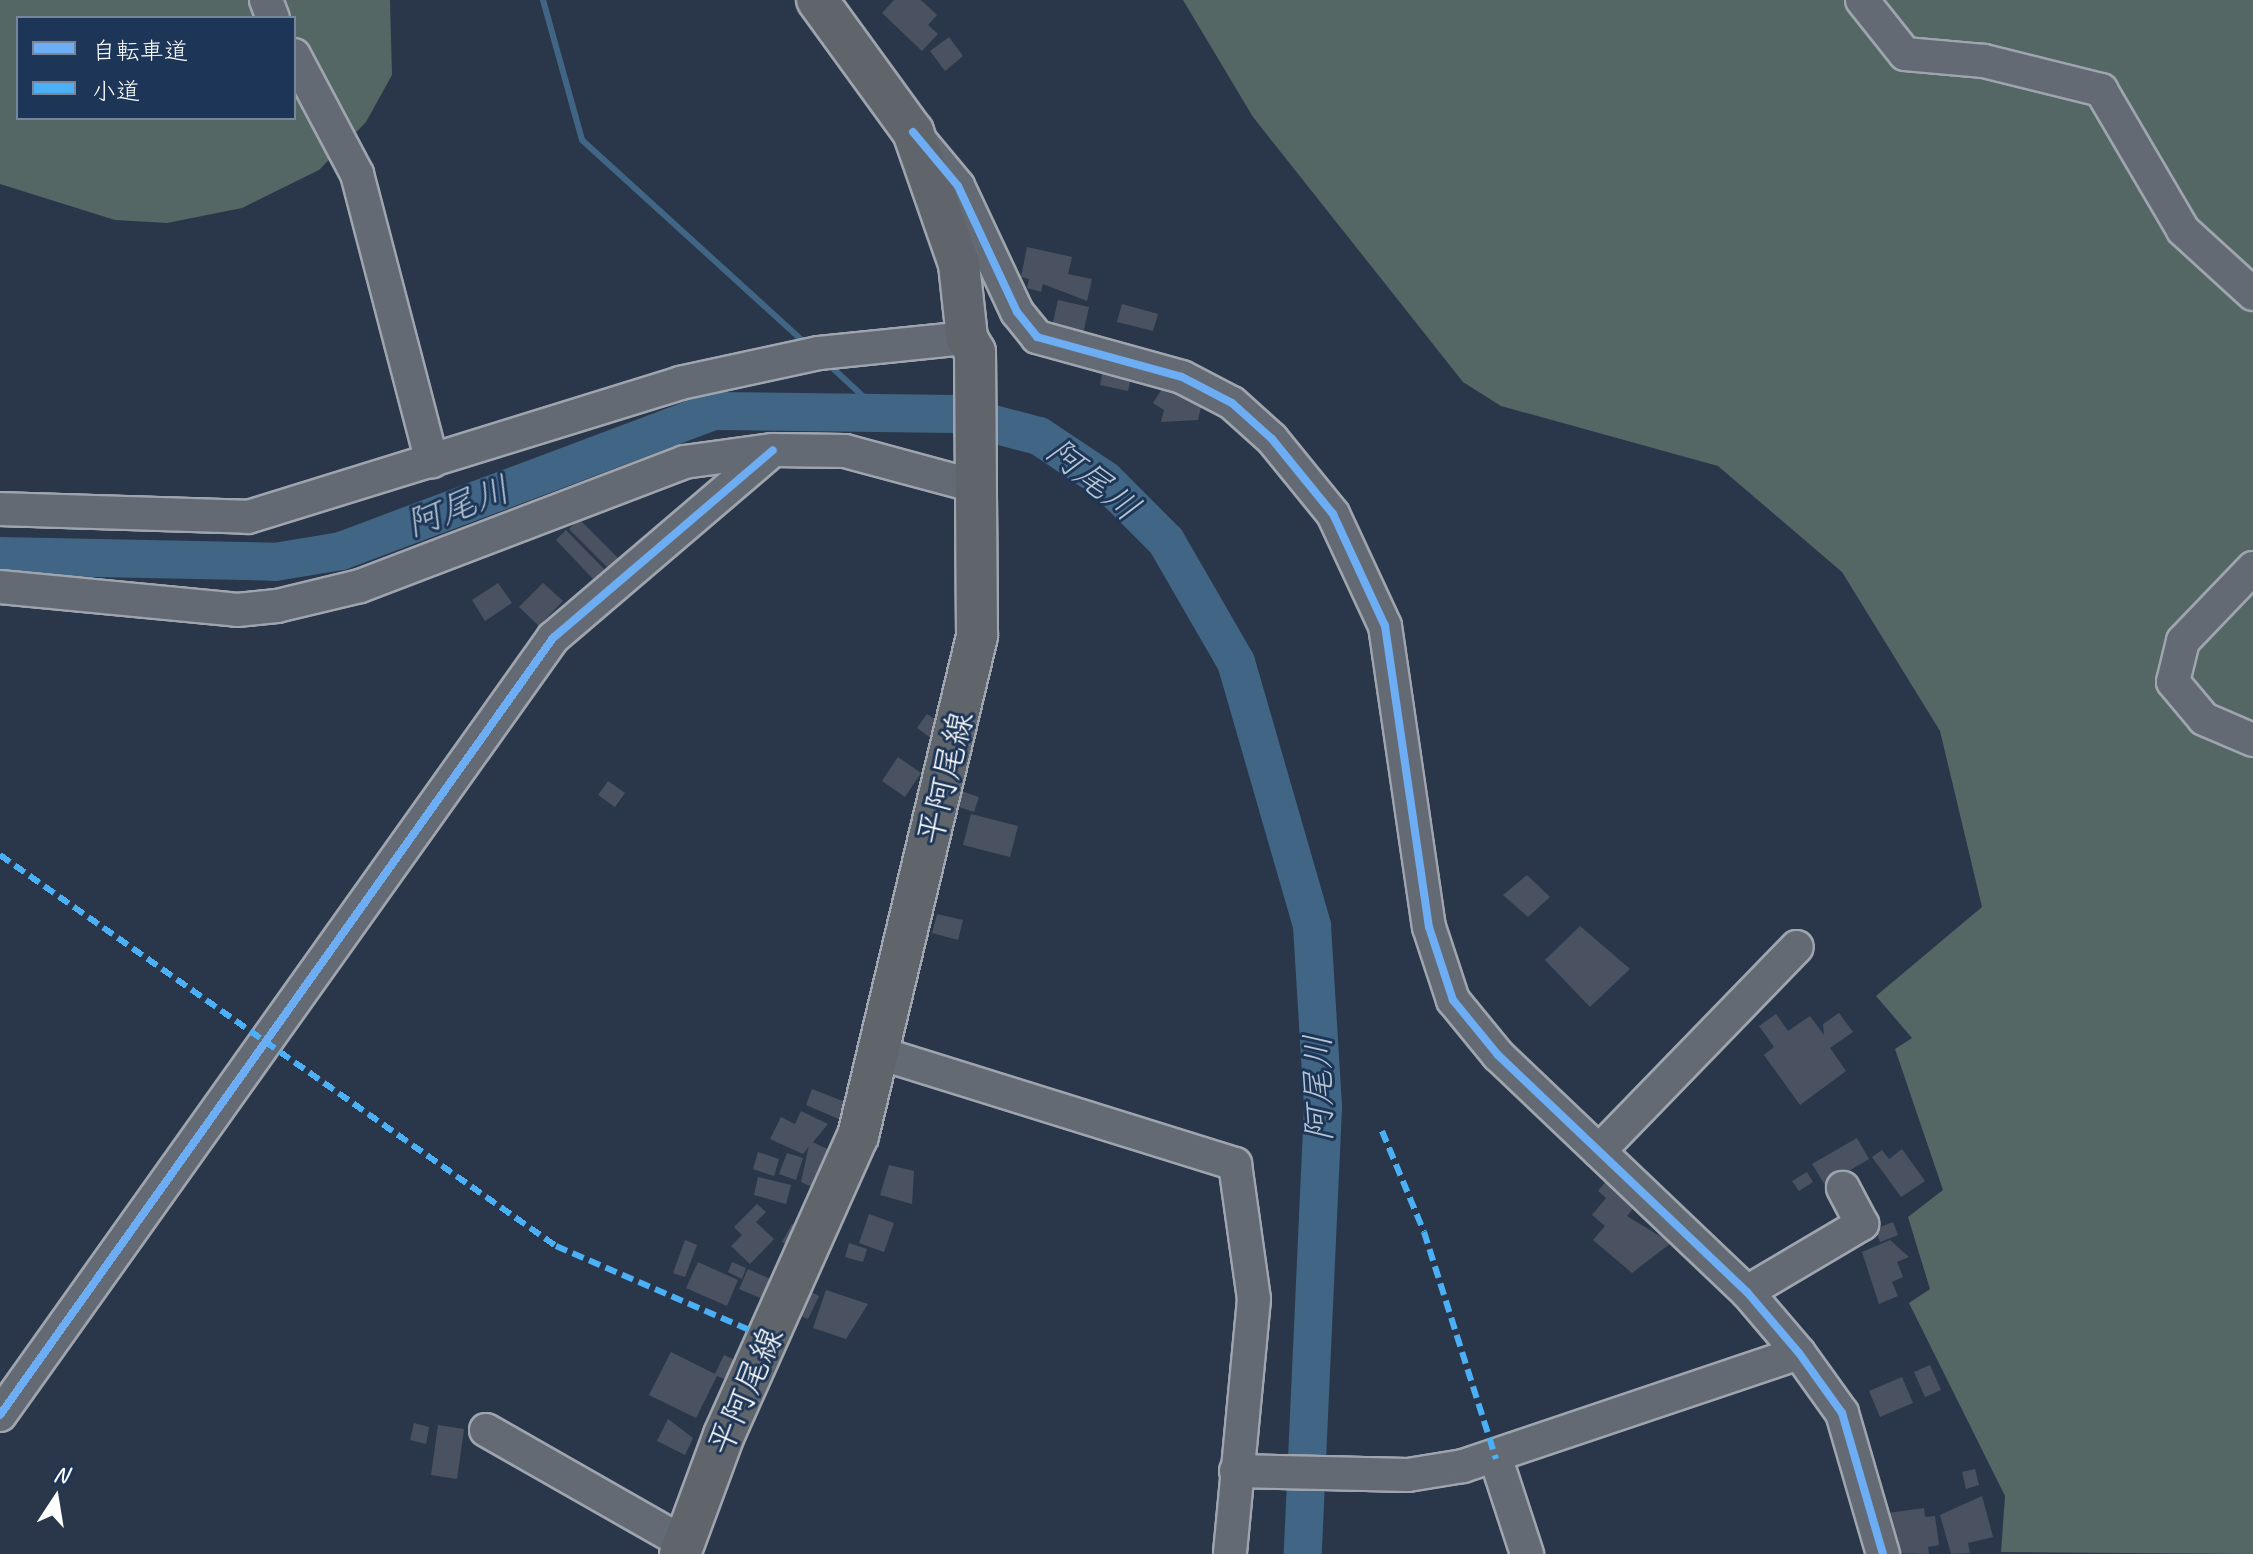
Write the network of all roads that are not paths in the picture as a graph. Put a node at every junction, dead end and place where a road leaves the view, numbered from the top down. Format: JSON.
{"nodes":[{"id":1,"x":817,"y":0,"type":"edge"},
{"id":2,"x":1862,"y":0,"type":"edge"},
{"id":3,"x":296,"y":59,"type":"edge"},
{"id":4,"x":913,"y":132,"type":"junction"},
{"id":5,"x":2253,"y":294,"type":"edge"},
{"id":6,"x":971,"y":345,"type":"junction"},
{"id":7,"x":773,"y":450,"type":"junction"},
{"id":8,"x":432,"y":461,"type":"junction"},
{"id":9,"x":976,"y":478,"type":"junction"},
{"id":10,"x":0,"y":509,"type":"edge"},
{"id":11,"x":2253,"y":568,"type":"edge"},
{"id":12,"x":0,"y":587,"type":"edge"},
{"id":13,"x":2253,"y":740,"type":"edge"},
{"id":14,"x":1797,"y":947,"type":"dead end"},
{"id":15,"x":879,"y":1053,"type":"junction"},
{"id":16,"x":1599,"y":1151,"type":"junction"},
{"id":17,"x":1843,"y":1188,"type":"dead end"},
{"id":18,"x":1747,"y":1292,"type":"junction"},
{"id":19,"x":1799,"y":1353,"type":"junction"},
{"id":20,"x":0,"y":1415,"type":"edge"},
{"id":21,"x":486,"y":1430,"type":"dead end"},
{"id":22,"x":1496,"y":1459,"type":"junction"},
{"id":23,"x":1236,"y":1471,"type":"junction"},
{"id":24,"x":681,"y":1548,"type":"edge"},
{"id":25,"x":1230,"y":1554,"type":"edge"},
{"id":26,"x":1527,"y":1554,"type":"edge"},
{"id":27,"x":1883,"y":1554,"type":"edge"}],
"edges":[{"from":1,"to":4,"type":"main road","name":"平阿尾線"},
{"from":2,"to":5,"type":"street"},
{"from":3,"to":8,"type":"street"},
{"from":4,"to":6,"type":"main road","name":"平阿尾線"},
{"from":4,"to":16,"type":"street"},
{"from":6,"to":8,"type":"street"},
{"from":6,"to":9,"type":"main road","name":"平阿尾線"},
{"from":7,"to":9,"type":"street"},
{"from":7,"to":12,"type":"street"},
{"from":7,"to":20,"type":"street"},
{"from":8,"to":10,"type":"street"},
{"from":9,"to":15,"type":"main road","name":"平阿尾線"},
{"from":11,"to":13,"type":"street"},
{"from":14,"to":16,"type":"street"},
{"from":15,"to":23,"type":"street"},
{"from":15,"to":24,"type":"main road","name":"平阿尾線"},
{"from":16,"to":18,"type":"street"},
{"from":17,"to":18,"type":"street"},
{"from":18,"to":19,"type":"street"},
{"from":19,"to":22,"type":"street"},
{"from":19,"to":27,"type":"street"},
{"from":21,"to":24,"type":"street"},
{"from":22,"to":23,"type":"street"},
{"from":22,"to":26,"type":"street"},
{"from":23,"to":25,"type":"street"}]}
